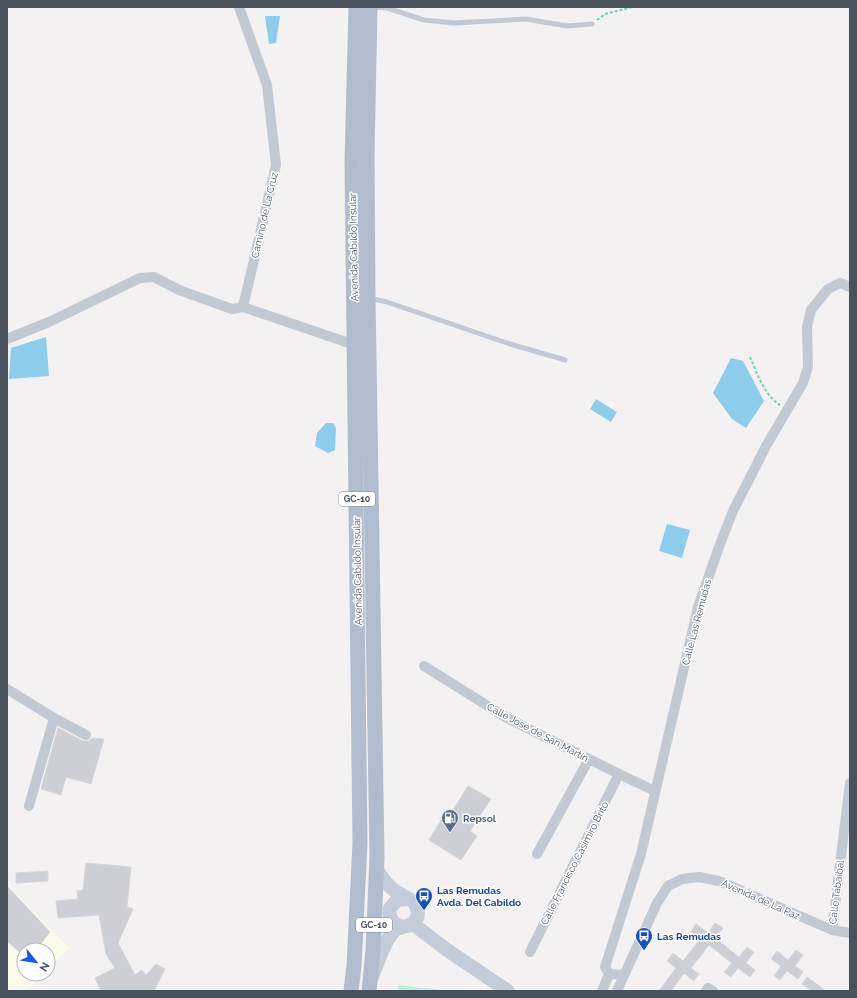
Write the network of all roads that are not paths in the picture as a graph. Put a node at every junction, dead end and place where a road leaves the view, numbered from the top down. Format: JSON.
{"nodes":[{"id":1,"x":239,"y":7,"type":"edge"},
{"id":2,"x":356,"y":7,"type":"edge"},
{"id":3,"x":370,"y":7,"type":"edge"},
{"id":4,"x":592,"y":24,"type":"road end"},
{"id":5,"x":850,"y":286,"type":"edge"},
{"id":6,"x":368,"y":298,"type":"junction"},
{"id":7,"x":243,"y":307,"type":"junction"},
{"id":8,"x":7,"y":339,"type":"edge"},
{"id":9,"x":355,"y":345,"type":"junction"},
{"id":10,"x":565,"y":360,"type":"dead end"},
{"id":11,"x":424,"y":666,"type":"dead end"},
{"id":12,"x":7,"y":689,"type":"edge"},
{"id":13,"x":54,"y":718,"type":"junction"},
{"id":14,"x":86,"y":734,"type":"dead end"},
{"id":15,"x":589,"y":759,"type":"junction"},
{"id":16,"x":619,"y":774,"type":"junction"},
{"id":17,"x":850,"y":783,"type":"edge"},
{"id":18,"x":655,"y":791,"type":"junction"},
{"id":19,"x":28,"y":806,"type":"dead end"},
{"id":20,"x":537,"y":854,"type":"dead end"},
{"id":21,"x":377,"y":870,"type":"junction"},
{"id":22,"x":407,"y":898,"type":"junction"},
{"id":23,"x":407,"y":925,"type":"junction"},
{"id":24,"x":832,"y":930,"type":"junction"},
{"id":25,"x":850,"y":933,"type":"edge"},
{"id":26,"x":530,"y":952,"type":"dead end"},
{"id":27,"x":609,"y":974,"type":"junction"},
{"id":28,"x":624,"y":975,"type":"junction"},
{"id":29,"x":370,"y":985,"type":"edge"},
{"id":30,"x":351,"y":991,"type":"edge"},
{"id":31,"x":508,"y":991,"type":"edge"},
{"id":32,"x":602,"y":991,"type":"edge"},
{"id":33,"x":617,"y":991,"type":"edge"},
{"id":34,"x":706,"y":991,"type":"edge"},
{"id":35,"x":713,"y":991,"type":"edge"}],
"edges":[{"from":1,"to":7,"type":"street","name":"Camino de La Cruz"},
{"from":2,"to":9,"type":"main road","name":"Avenida Cabildo Insular","number":"GC-10"},
{"from":3,"to":4,"type":"lane"},
{"from":3,"to":6,"type":"main road","name":"Avenida Cabildo Insular","number":"GC-10"},
{"from":5,"to":18,"type":"street","name":"Calle Las Remudas"},
{"from":6,"to":10,"type":"lane"},
{"from":6,"to":21,"type":"main road","name":"Avenida Cabildo Insular","number":"GC-10"},
{"from":7,"to":8,"type":"street"},
{"from":7,"to":9,"type":"street"},
{"from":9,"to":30,"type":"main road","name":"Avenida Cabildo Insular","number":"GC-10"},
{"from":11,"to":15,"type":"street","name":"Calle José de San Martín"},
{"from":12,"to":13,"type":"street"},
{"from":13,"to":14,"type":"street"},
{"from":13,"to":19,"type":"street"},
{"from":15,"to":16,"type":"street","name":"Calle José de San Martín"},
{"from":15,"to":20,"type":"street"},
{"from":16,"to":18,"type":"street","name":"Calle José de San Martín"},
{"from":16,"to":26,"type":"street","name":"Calle Francisco Casimiro Brito"},
{"from":17,"to":24,"type":"street","name":"Calle Tabaibal"},
{"from":18,"to":27,"type":"street","name":"Calle Las Remudas"},
{"from":21,"to":22,"type":"street"},
{"from":21,"to":29,"type":"main road","name":"Avenida Cabildo Insular","number":"GC-10"},
{"from":22,"to":23,"type":"street"},
{"from":22,"to":23,"type":"street"},
{"from":23,"to":29,"type":"street"},
{"from":23,"to":31,"type":"street"},
{"from":24,"to":25,"type":"street","name":"Avenida de La Paz"},
{"from":24,"to":28,"type":"street","name":"Avenida de La Paz"},
{"from":27,"to":28,"type":"street"},
{"from":27,"to":32,"type":"street","name":"Calle Las Remudas"},
{"from":28,"to":33,"type":"street","name":"Avenida de La Paz"},
{"from":34,"to":35,"type":"street"}]}
